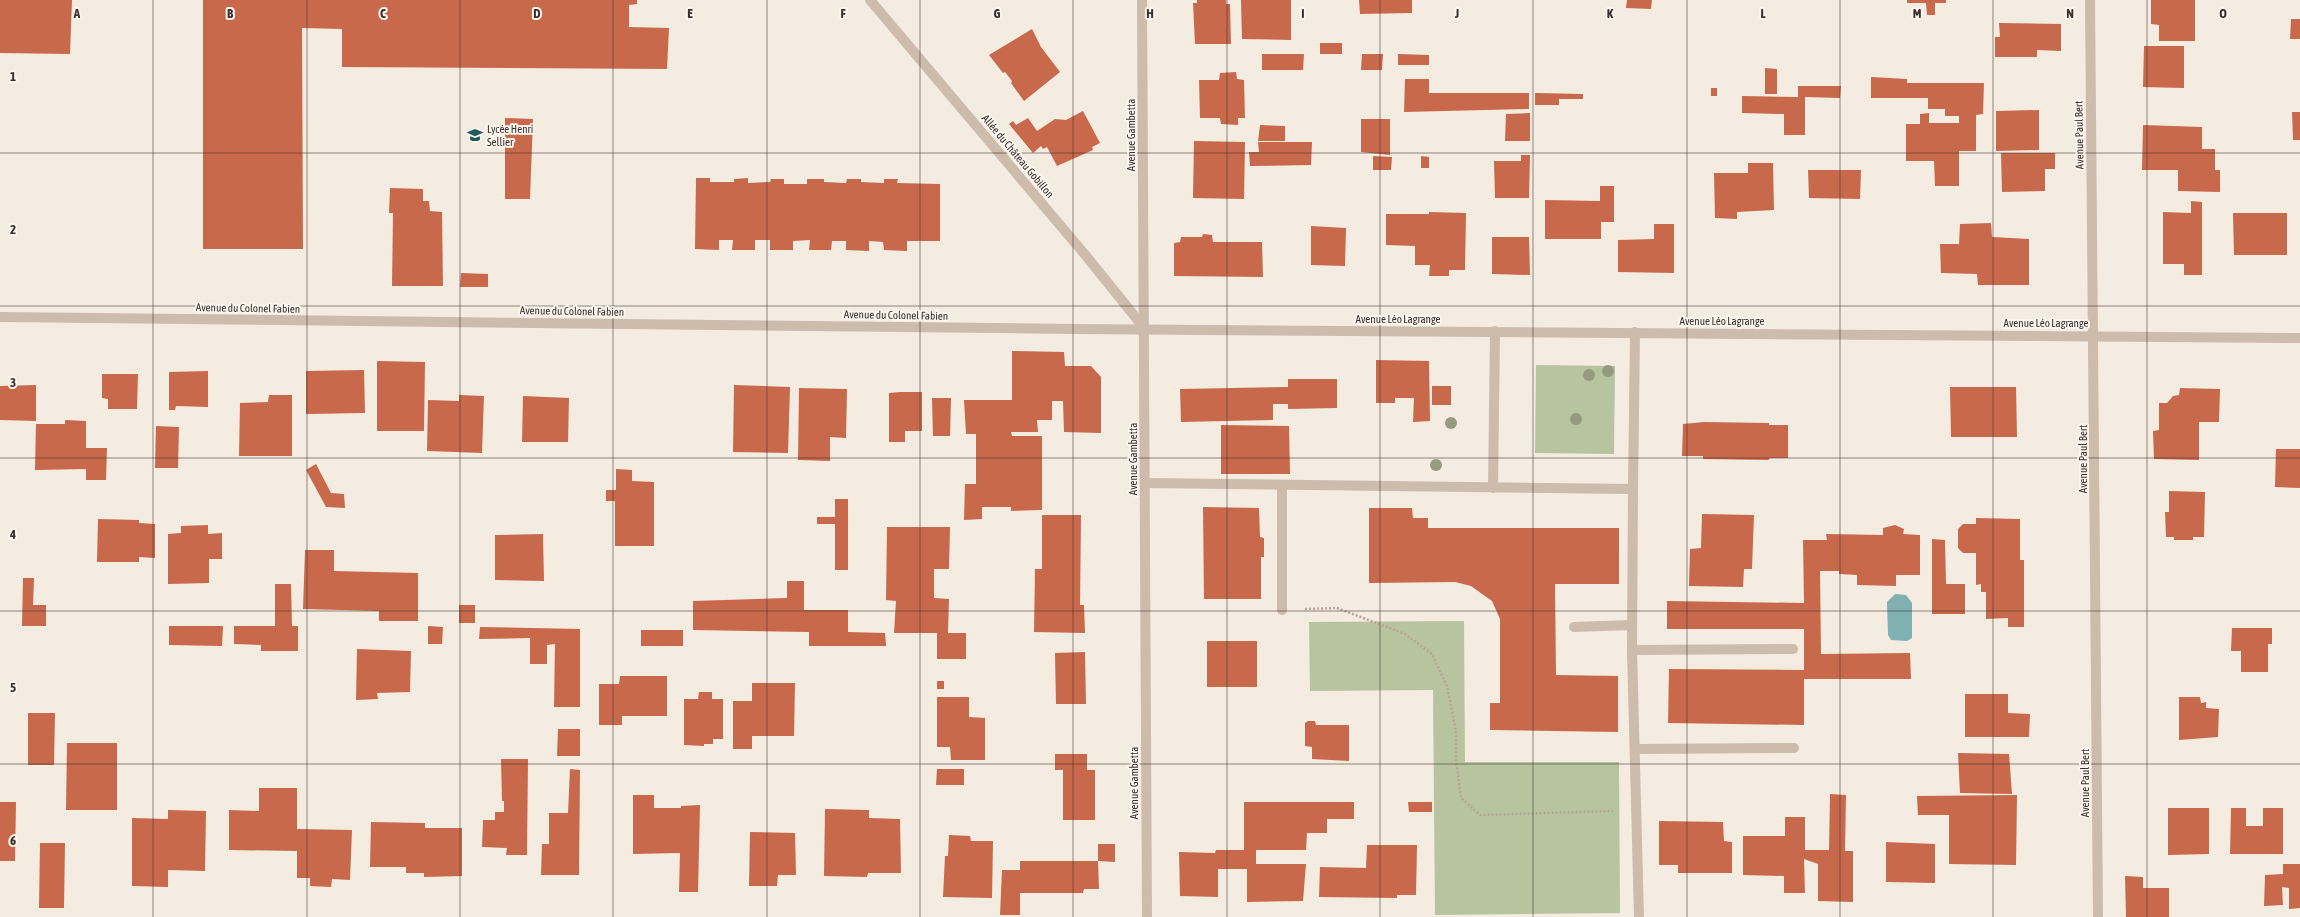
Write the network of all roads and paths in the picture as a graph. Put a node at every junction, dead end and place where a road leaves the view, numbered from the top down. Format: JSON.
{"nodes":[{"id":1,"x":870,"y":0,"type":"edge"},
{"id":2,"x":1142,"y":0,"type":"edge"},
{"id":3,"x":2090,"y":0,"type":"edge"},
{"id":4,"x":0,"y":317,"type":"edge"},
{"id":5,"x":1145,"y":329,"type":"junction"},
{"id":6,"x":1495,"y":331,"type":"junction"},
{"id":7,"x":1635,"y":332,"type":"junction"},
{"id":8,"x":2094,"y":335,"type":"junction"},
{"id":9,"x":2300,"y":338,"type":"edge"},
{"id":10,"x":1145,"y":483,"type":"junction"},
{"id":11,"x":1282,"y":485,"type":"junction"},
{"id":12,"x":1493,"y":488,"type":"junction"},
{"id":13,"x":1633,"y":489,"type":"junction"},
{"id":14,"x":1282,"y":610,"type":"joint"},
{"id":15,"x":1632,"y":625,"type":"junction"},
{"id":16,"x":1574,"y":626,"type":"dead end"},
{"id":17,"x":1793,"y":649,"type":"dead end"},
{"id":18,"x":1632,"y":650,"type":"junction"},
{"id":19,"x":1794,"y":748,"type":"dead end"},
{"id":20,"x":1635,"y":749,"type":"junction"},
{"id":21,"x":1636,"y":811,"type":"junction"},
{"id":22,"x":1147,"y":917,"type":"edge"},
{"id":23,"x":1639,"y":917,"type":"edge"},
{"id":24,"x":2098,"y":917,"type":"edge"}],
"edges":[{"from":1,"to":5,"type":"street","name":"Allée du Château Gobillon"},
{"from":2,"to":5,"type":"street","name":"Avenue Gambetta"},
{"from":3,"to":8,"type":"street","name":"Avenue Paul Bert"},
{"from":4,"to":5,"type":"street","name":"Avenue du Colonel Fabien"},
{"from":5,"to":6,"type":"street","name":"Avenue Léo Lagrange"},
{"from":5,"to":10,"type":"street","name":"Avenue Gambetta"},
{"from":6,"to":7,"type":"street","name":"Avenue Léo Lagrange"},
{"from":6,"to":12,"type":"street"},
{"from":7,"to":8,"type":"street","name":"Avenue Léo Lagrange"},
{"from":7,"to":13,"type":"street"},
{"from":8,"to":9,"type":"street","name":"Avenue Léo Lagrange"},
{"from":8,"to":24,"type":"street","name":"Avenue Paul Bert"},
{"from":10,"to":11,"type":"street"},
{"from":10,"to":22,"type":"street","name":"Avenue Gambetta"},
{"from":11,"to":12,"type":"street"},
{"from":11,"to":14,"type":"street"},
{"from":12,"to":13,"type":"street"},
{"from":13,"to":15,"type":"street"},
{"from":14,"to":21,"type":"path"},
{"from":15,"to":16,"type":"street"},
{"from":15,"to":18,"type":"street"},
{"from":17,"to":18,"type":"street"},
{"from":18,"to":20,"type":"street"},
{"from":19,"to":20,"type":"street"},
{"from":20,"to":21,"type":"street"},
{"from":21,"to":23,"type":"street"}]}
